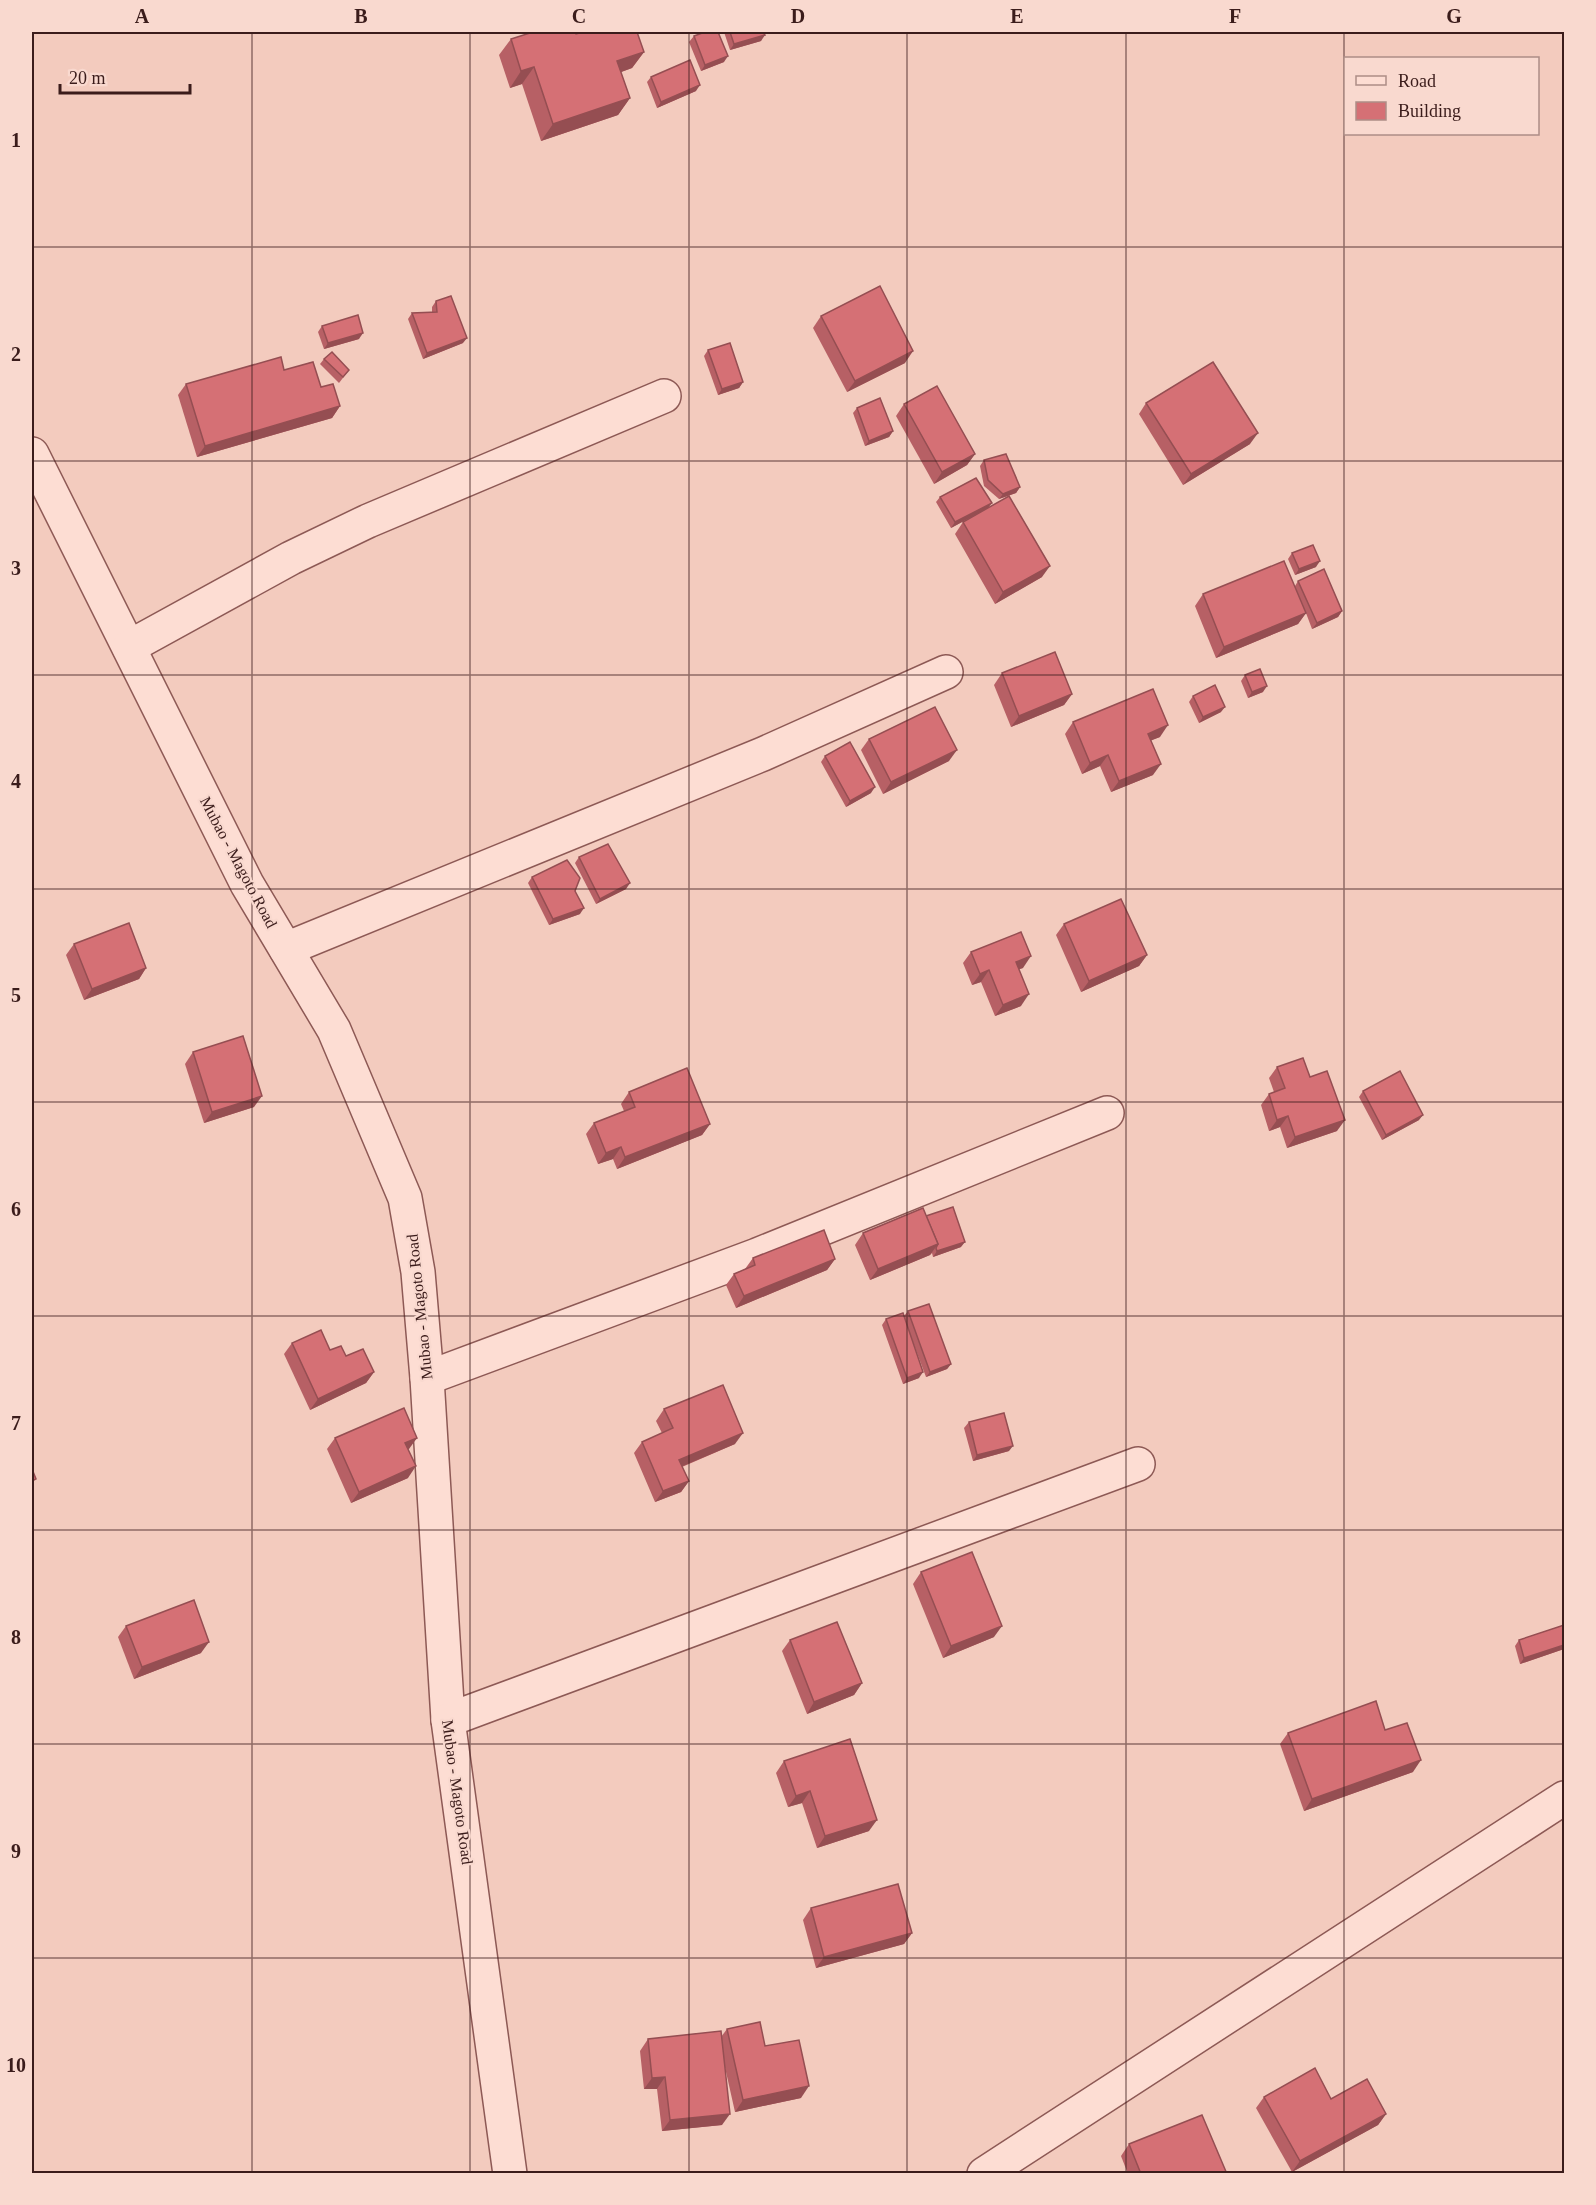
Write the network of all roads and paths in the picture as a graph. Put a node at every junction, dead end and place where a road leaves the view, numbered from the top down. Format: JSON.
{"nodes":[{"id":1,"x":664,"y":396,"type":"dead end"},
{"id":2,"x":32,"y":454,"type":"edge"},
{"id":3,"x":129,"y":647,"type":"junction"},
{"id":4,"x":946,"y":672,"type":"dead end"},
{"id":5,"x":286,"y":948,"type":"junction"},
{"id":6,"x":1107,"y":1113,"type":"dead end"},
{"id":7,"x":427,"y":1378,"type":"junction"},
{"id":8,"x":1138,"y":1464,"type":"dead end"},
{"id":9,"x":448,"y":1720,"type":"junction"},
{"id":10,"x":1564,"y":1798,"type":"edge"},
{"id":11,"x":510,"y":2174,"type":"edge"},
{"id":12,"x":984,"y":2174,"type":"edge"}],
"edges":[{"from":1,"to":3,"type":"street"},
{"from":2,"to":3,"type":"street","name":"Mubao - Magoto Road"},
{"from":3,"to":5,"type":"street","name":"Mubao - Magoto Road"},
{"from":4,"to":5,"type":"street"},
{"from":5,"to":7,"type":"street","name":"Mubao - Magoto Road"},
{"from":6,"to":7,"type":"street"},
{"from":7,"to":9,"type":"street","name":"Mubao - Magoto Road"},
{"from":8,"to":9,"type":"street"},
{"from":9,"to":11,"type":"street","name":"Mubao - Magoto Road"},
{"from":10,"to":12,"type":"street"}]}
